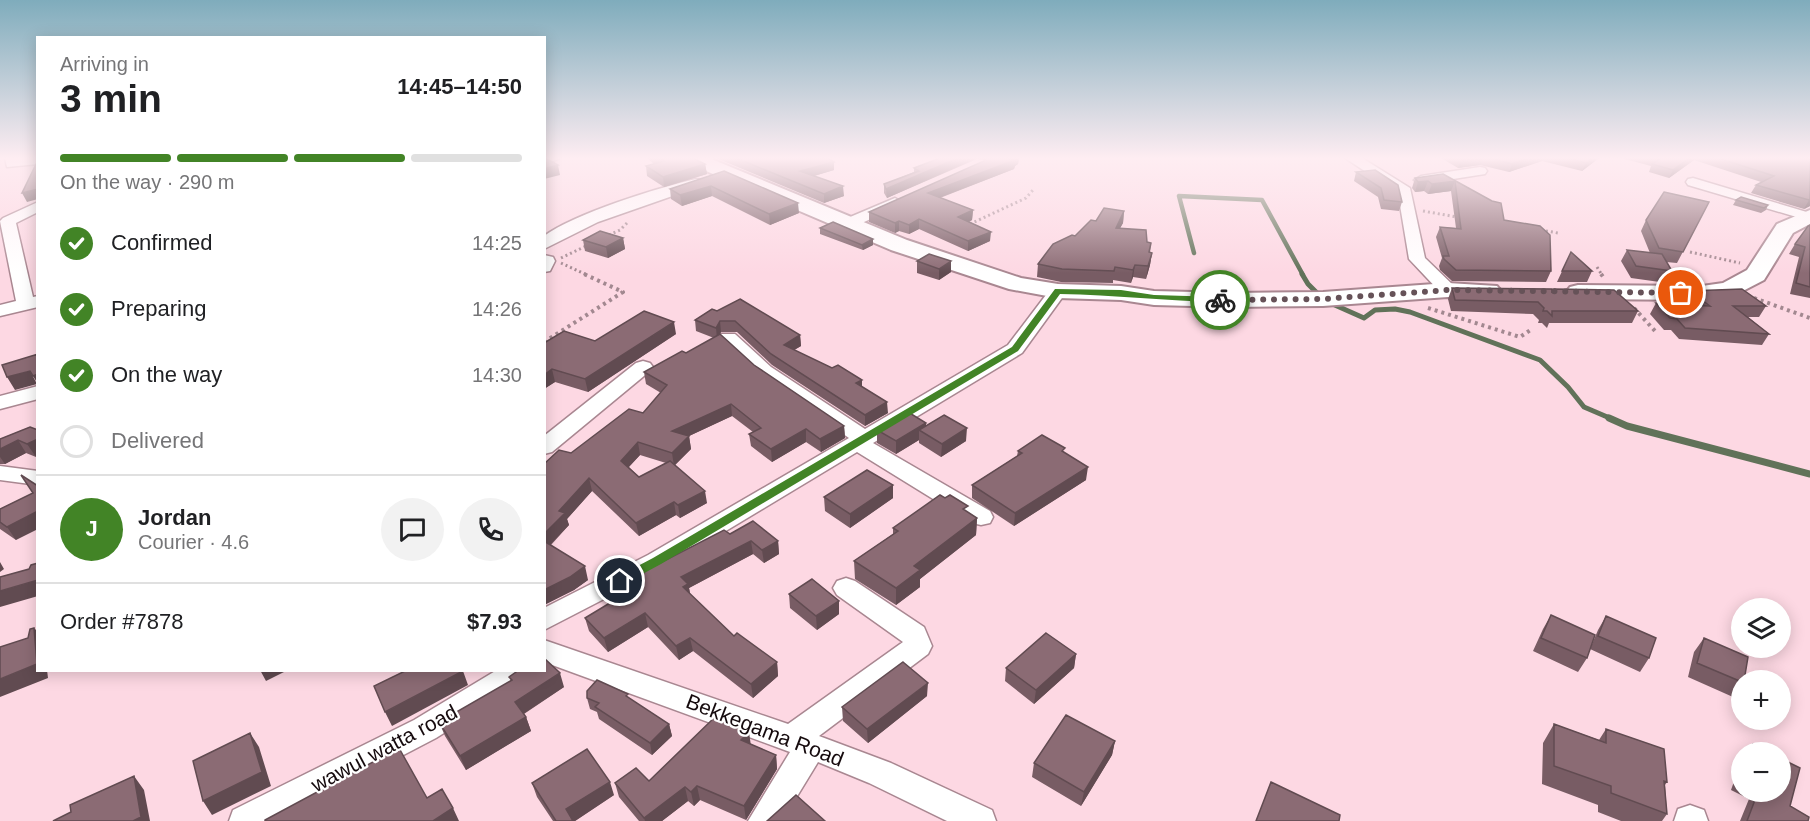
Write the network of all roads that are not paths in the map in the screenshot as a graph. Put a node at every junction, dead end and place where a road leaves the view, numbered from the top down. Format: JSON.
{"nodes":[{"id":1,"x":658,"y":196,"type":"edge"},
{"id":2,"x":784,"y":196,"type":"edge"},
{"id":3,"x":908,"y":196,"type":"edge"},
{"id":4,"x":1406,"y":196,"type":"edge"},
{"id":5,"x":1740,"y":196,"type":"edge"},
{"id":6,"x":36,"y":207,"type":"edge"},
{"id":7,"x":1809,"y":217,"type":"edge"},
{"id":8,"x":849,"y":224,"type":"junction"},
{"id":9,"x":546,"y":242,"type":"edge"},
{"id":10,"x":1448,"y":290,"type":"junction"},
{"id":11,"x":1058,"y":291,"type":"junction"},
{"id":12,"x":1506,"y":291,"type":"edge"},
{"id":13,"x":1553,"y":291,"type":"edge"},
{"id":14,"x":32,"y":303,"type":"edge"},
{"id":15,"x":0,"y":311,"type":"edge"},
{"id":16,"x":728,"y":338,"type":"edge"},
{"id":17,"x":643,"y":367,"type":"dead end"},
{"id":18,"x":36,"y":393,"type":"edge"},
{"id":19,"x":0,"y":403,"type":"edge"},
{"id":20,"x":861,"y":441,"type":"junction"},
{"id":21,"x":546,"y":445,"type":"edge"},
{"id":22,"x":981,"y":518,"type":"dead end"},
{"id":23,"x":846,"y":588,"type":"dead end"},
{"id":24,"x":546,"y":619,"type":"edge"},
{"id":25,"x":546,"y":653,"type":"edge"},
{"id":26,"x":518,"y":672,"type":"edge"},
{"id":27,"x":801,"y":742,"type":"junction"},
{"id":28,"x":245,"y":821,"type":"edge"},
{"id":29,"x":764,"y":821,"type":"edge"},
{"id":30,"x":980,"y":821,"type":"edge"}],
"edges":[{"from":1,"to":9,"type":"street"},
{"from":2,"to":8,"type":"street"},
{"from":3,"to":8,"type":"street"},
{"from":4,"to":10,"type":"street"},
{"from":5,"to":7,"type":"street"},
{"from":6,"to":14,"type":"street"},
{"from":7,"to":13,"type":"street"},
{"from":8,"to":11,"type":"street"},
{"from":10,"to":11,"type":"street"},
{"from":10,"to":12,"type":"street"},
{"from":11,"to":20,"type":"street"},
{"from":14,"to":15,"type":"street"},
{"from":16,"to":20,"type":"street"},
{"from":17,"to":21,"type":"street"},
{"from":18,"to":19,"type":"street"},
{"from":20,"to":22,"type":"street"},
{"from":20,"to":24,"type":"street"},
{"from":23,"to":27,"type":"street"},
{"from":25,"to":27,"type":"street","name":"Bekkegama Road"},
{"from":26,"to":28,"type":"street","name":"wawul watta road"},
{"from":27,"to":29,"type":"street"},
{"from":27,"to":30,"type":"street","name":"Bekkegama Road"}]}
